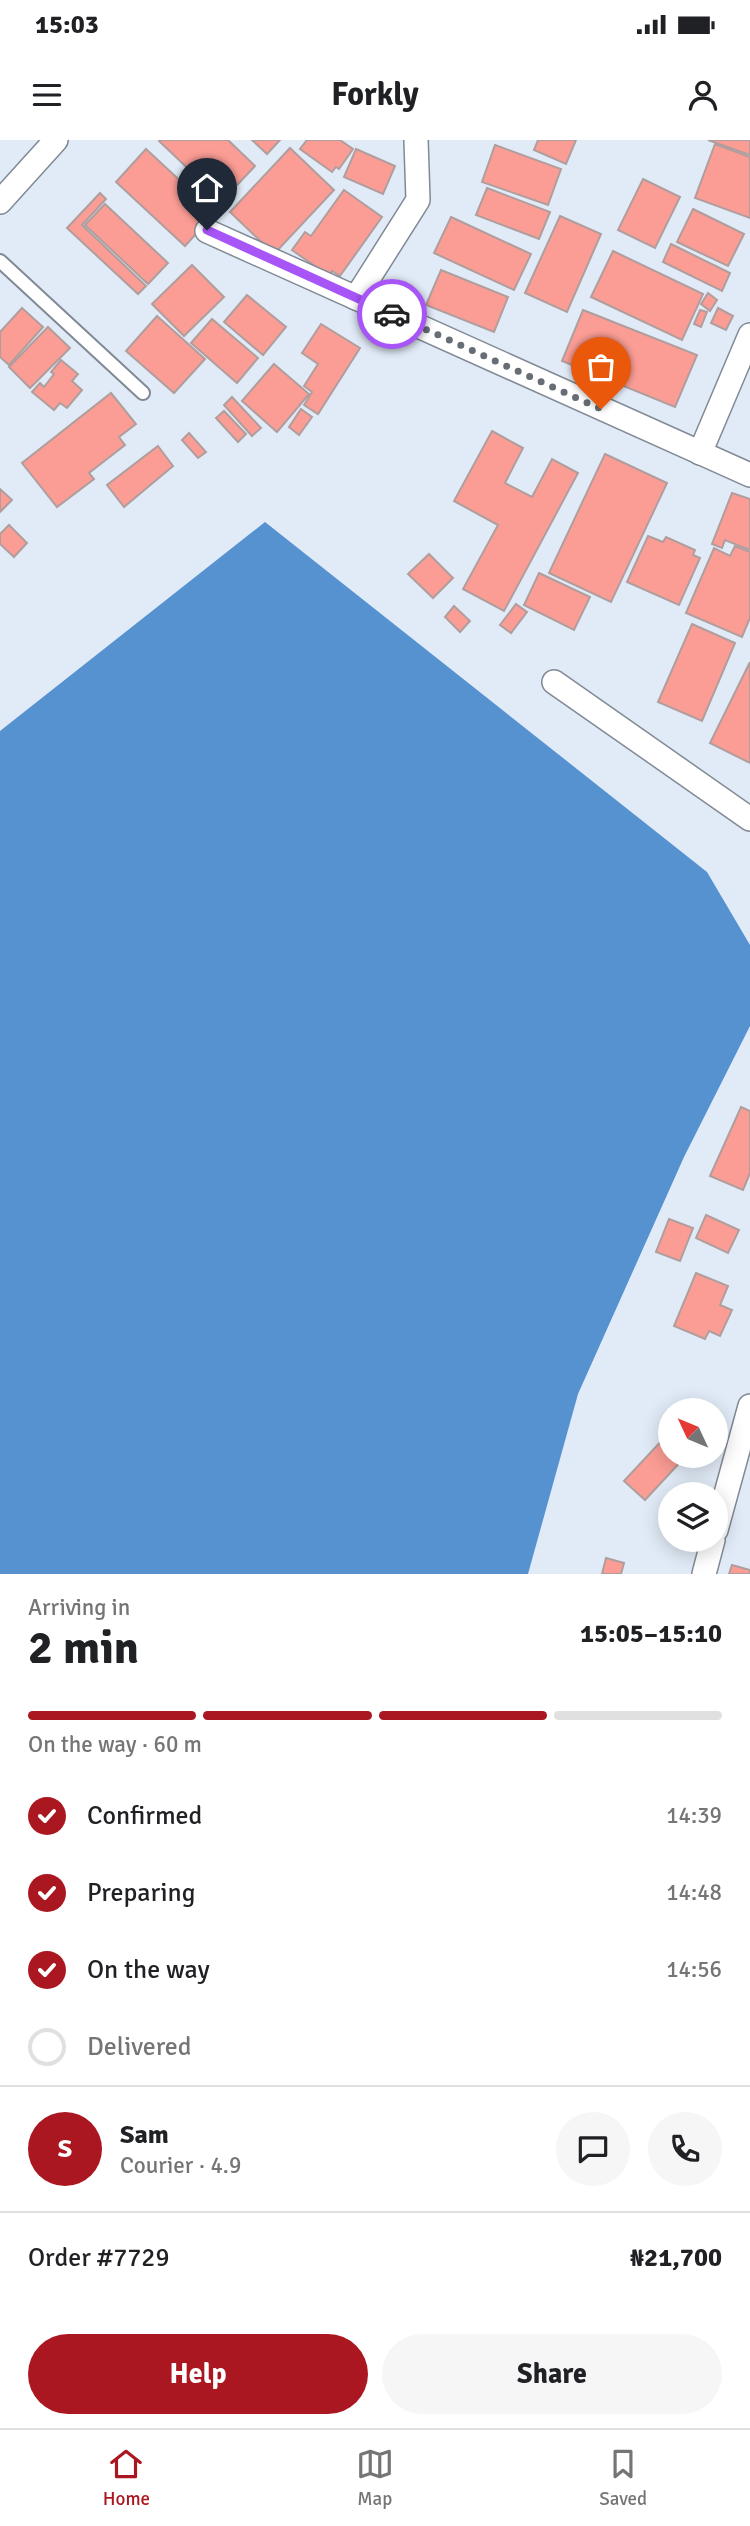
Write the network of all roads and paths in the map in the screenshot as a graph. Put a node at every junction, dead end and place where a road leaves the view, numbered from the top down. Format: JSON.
{"nodes":[{"id":1,"x":57,"y":140,"type":"edge"},
{"id":2,"x":416,"y":140,"type":"edge"},
{"id":3,"x":8,"y":177,"type":"edge"},
{"id":4,"x":0,"y":202,"type":"edge"},
{"id":5,"x":207,"y":230,"type":"dead end"},
{"id":6,"x":0,"y":261,"type":"edge"},
{"id":7,"x":356,"y":298,"type":"junction"},
{"id":8,"x":750,"y":335,"type":"edge"},
{"id":9,"x":142,"y":393,"type":"dead end"},
{"id":10,"x":699,"y":453,"type":"junction"},
{"id":11,"x":750,"y":475,"type":"edge"},
{"id":12,"x":554,"y":682,"type":"dead end"},
{"id":13,"x":750,"y":819,"type":"edge"},
{"id":14,"x":750,"y":1406,"type":"edge"},
{"id":15,"x":728,"y":1486,"type":"edge"},
{"id":16,"x":710,"y":1552,"type":"edge"},
{"id":17,"x":704,"y":1574,"type":"edge"}],
"edges":[{"from":1,"to":3,"type":"street"},
{"from":2,"to":7,"type":"street"},
{"from":3,"to":4,"type":"street"},
{"from":5,"to":7,"type":"street"},
{"from":6,"to":9,"type":"lane"},
{"from":7,"to":10,"type":"street"},
{"from":8,"to":10,"type":"street"},
{"from":10,"to":11,"type":"street"},
{"from":12,"to":13,"type":"street"},
{"from":14,"to":15,"type":"street"},
{"from":16,"to":17,"type":"street"}]}
